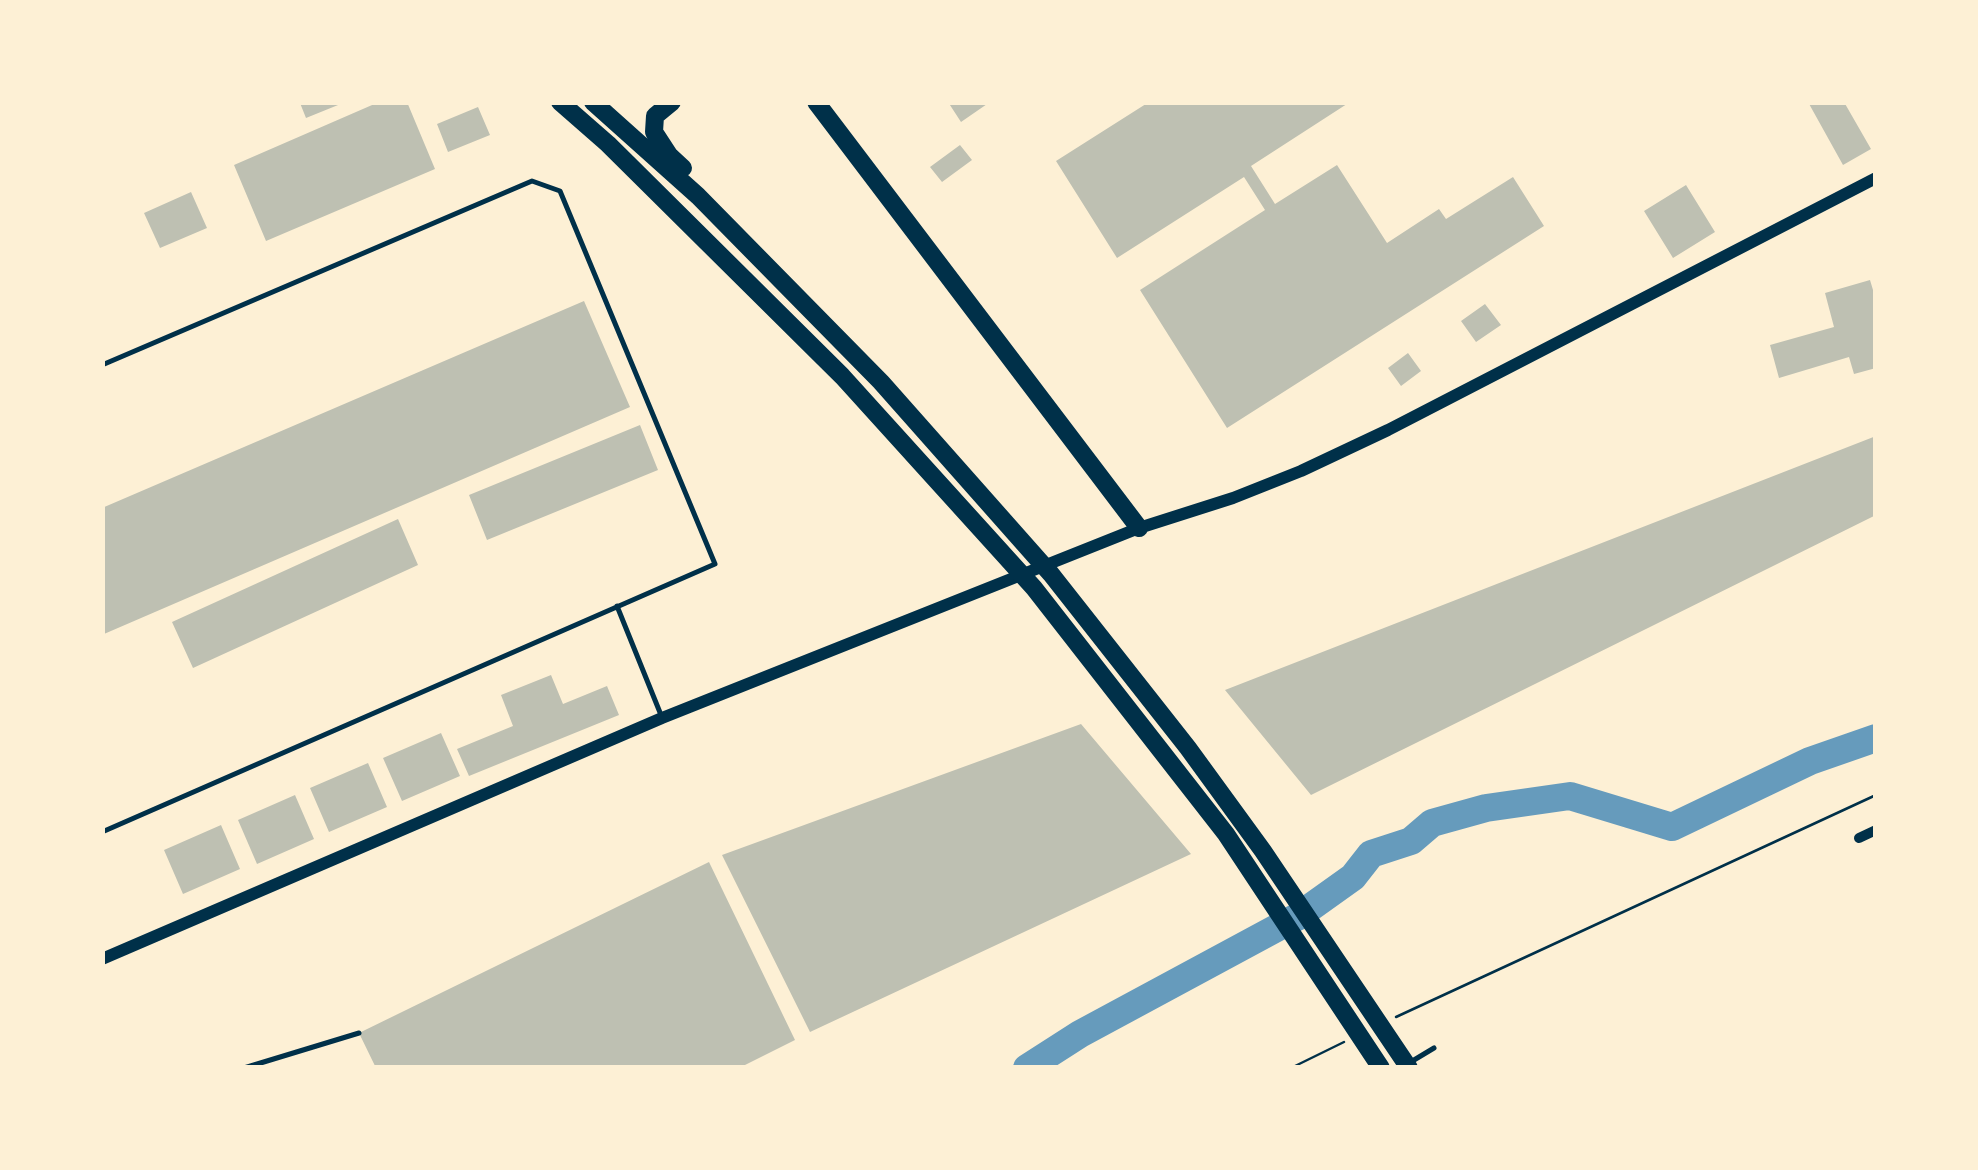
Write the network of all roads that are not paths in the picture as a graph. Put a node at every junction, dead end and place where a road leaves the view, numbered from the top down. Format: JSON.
{"nodes":[{"id":1,"x":560,"y":102,"type":"edge"},
{"id":2,"x":593,"y":102,"type":"edge"},
{"id":3,"x":672,"y":102,"type":"edge"},
{"id":4,"x":816,"y":102,"type":"edge"},
{"id":5,"x":1876,"y":178,"type":"edge"},
{"id":6,"x":766,"y":266,"type":"junction"},
{"id":7,"x":102,"y":366,"type":"edge"},
{"id":8,"x":1139,"y":528,"type":"junction"},
{"id":9,"x":616,"y":606,"type":"junction"},
{"id":10,"x":662,"y":718,"type":"junction"},
{"id":11,"x":1876,"y":830,"type":"edge"},
{"id":12,"x":102,"y":832,"type":"edge"},
{"id":13,"x":1858,"y":838,"type":"dead end"},
{"id":14,"x":102,"y":958,"type":"edge"},
{"id":15,"x":360,"y":1033,"type":"dead end"},
{"id":16,"x":1434,"y":1048,"type":"dead end"},
{"id":17,"x":244,"y":1068,"type":"edge"},
{"id":18,"x":1381,"y":1068,"type":"edge"},
{"id":19,"x":1402,"y":1068,"type":"edge"},
{"id":20,"x":1410,"y":1068,"type":"edge"}],
"edges":[{"from":1,"to":18,"type":"highway"},
{"from":2,"to":6,"type":"highway"},
{"from":3,"to":6,"type":"highway"},
{"from":4,"to":8,"type":"highway"},
{"from":5,"to":8,"type":"street"},
{"from":6,"to":20,"type":"highway"},
{"from":7,"to":9,"type":"lane"},
{"from":8,"to":10,"type":"street"},
{"from":9,"to":10,"type":"lane"},
{"from":9,"to":12,"type":"lane"},
{"from":10,"to":14,"type":"street"},
{"from":11,"to":13,"type":"street"},
{"from":15,"to":17,"type":"lane"},
{"from":16,"to":19,"type":"lane"}]}
